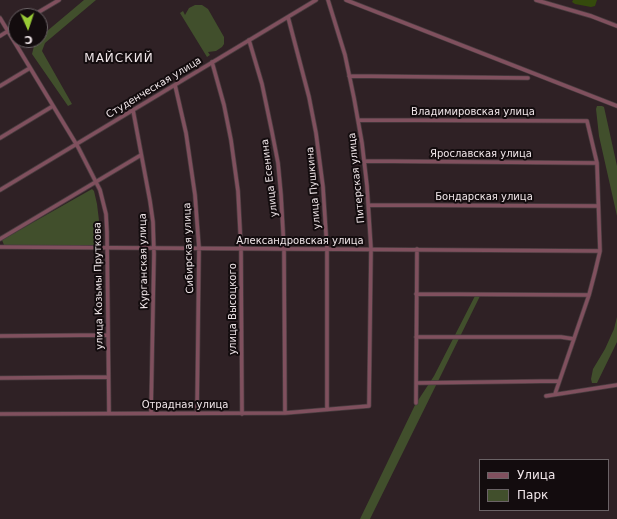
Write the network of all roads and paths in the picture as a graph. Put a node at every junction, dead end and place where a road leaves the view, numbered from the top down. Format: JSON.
{"nodes":[{"id":1,"x":59,"y":0,"type":"edge"},
{"id":2,"x":316,"y":0,"type":"edge"},
{"id":3,"x":328,"y":0,"type":"edge"},
{"id":4,"x":346,"y":0,"type":"edge"},
{"id":5,"x":536,"y":0,"type":"edge"},
{"id":6,"x":46,"y":8,"type":"edge"},
{"id":7,"x":288,"y":17,"type":"junction"},
{"id":8,"x":0,"y":18,"type":"edge"},
{"id":9,"x":617,"y":26,"type":"edge"},
{"id":10,"x":8,"y":31,"type":"joint"},
{"id":11,"x":0,"y":36,"type":"edge"},
{"id":12,"x":249,"y":40,"type":"junction"},
{"id":13,"x":18,"y":48,"type":"edge"},
{"id":14,"x":212,"y":62,"type":"junction"},
{"id":15,"x":30,"y":68,"type":"junction"},
{"id":16,"x":349,"y":76,"type":"junction"},
{"id":17,"x":528,"y":78,"type":"dead end"},
{"id":18,"x":175,"y":85,"type":"junction"},
{"id":19,"x":0,"y":86,"type":"edge"},
{"id":20,"x":53,"y":106,"type":"junction"},
{"id":21,"x":617,"y":106,"type":"edge"},
{"id":22,"x":133,"y":110,"type":"junction"},
{"id":23,"x":359,"y":120,"type":"junction"},
{"id":24,"x":0,"y":138,"type":"edge"},
{"id":25,"x":76,"y":144,"type":"junction"},
{"id":26,"x":141,"y":154,"type":"junction"},
{"id":27,"x":364,"y":161,"type":"junction"},
{"id":28,"x":597,"y":163,"type":"junction"},
{"id":29,"x":96,"y":181,"type":"junction"},
{"id":30,"x":0,"y":190,"type":"edge"},
{"id":31,"x":369,"y":205,"type":"junction"},
{"id":32,"x":598,"y":206,"type":"junction"},
{"id":33,"x":0,"y":238,"type":"edge"},
{"id":34,"x":0,"y":247,"type":"edge"},
{"id":35,"x":108,"y":248,"type":"junction"},
{"id":36,"x":154,"y":248,"type":"junction"},
{"id":37,"x":199,"y":248,"type":"junction"},
{"id":38,"x":241,"y":248,"type":"junction"},
{"id":39,"x":284,"y":249,"type":"junction"},
{"id":40,"x":327,"y":249,"type":"junction"},
{"id":41,"x":371,"y":249,"type":"junction"},
{"id":42,"x":417,"y":250,"type":"junction"},
{"id":43,"x":600,"y":251,"type":"junction"},
{"id":44,"x":416,"y":294,"type":"junction"},
{"id":45,"x":589,"y":295,"type":"junction"},
{"id":46,"x":108,"y":335,"type":"junction"},
{"id":47,"x":0,"y":336,"type":"edge"},
{"id":48,"x":416,"y":337,"type":"junction"},
{"id":49,"x":574,"y":339,"type":"junction"},
{"id":50,"x":0,"y":378,"type":"edge"},
{"id":51,"x":108,"y":378,"type":"junction"},
{"id":52,"x":559,"y":381,"type":"junction"},
{"id":53,"x":416,"y":383,"type":"junction"},
{"id":54,"x":617,"y":385,"type":"edge"},
{"id":55,"x":555,"y":394,"type":"junction"},
{"id":56,"x":546,"y":396,"type":"dead end"},
{"id":57,"x":416,"y":403,"type":"dead end"},
{"id":58,"x":369,"y":406,"type":"joint"},
{"id":59,"x":327,"y":409,"type":"junction"},
{"id":60,"x":109,"y":413,"type":"junction"},
{"id":61,"x":151,"y":413,"type":"junction"},
{"id":62,"x":197,"y":413,"type":"junction"},
{"id":63,"x":284,"y":413,"type":"junction"},
{"id":64,"x":0,"y":414,"type":"edge"},
{"id":65,"x":242,"y":414,"type":"junction"}],
"edges":[{"from":1,"to":6,"type":"street"},
{"from":2,"to":7,"type":"street","name":"Студенческая улица"},
{"from":3,"to":16,"type":"street","name":"Питерская улица"},
{"from":4,"to":21,"type":"street"},
{"from":5,"to":9,"type":"street"},
{"from":7,"to":12,"type":"street","name":"Студенческая улица"},
{"from":7,"to":40,"type":"street","name":"улица Пушкина"},
{"from":8,"to":10,"type":"street","name":"улица Козьмы Пруткова"},
{"from":10,"to":11,"type":"street"},
{"from":12,"to":14,"type":"street","name":"Студенческая улица"},
{"from":12,"to":39,"type":"street","name":"улица Есенина"},
{"from":13,"to":15,"type":"street","name":"улица Козьмы Пруткова"},
{"from":14,"to":18,"type":"street","name":"Студенческая улица"},
{"from":14,"to":38,"type":"street","name":"улица Высоцкого"},
{"from":15,"to":19,"type":"street"},
{"from":15,"to":20,"type":"street","name":"улица Козьмы Пруткова"},
{"from":16,"to":17,"type":"street"},
{"from":16,"to":23,"type":"street","name":"Питерская улица"},
{"from":18,"to":22,"type":"street","name":"Студенческая улица"},
{"from":18,"to":37,"type":"street","name":"Сибирская улица"},
{"from":20,"to":24,"type":"street"},
{"from":20,"to":25,"type":"street","name":"улица Козьмы Пруткова"},
{"from":22,"to":25,"type":"street","name":"Студенческая улица"},
{"from":22,"to":26,"type":"street","name":"Курганская улица"},
{"from":23,"to":27,"type":"street","name":"Питерская улица"},
{"from":23,"to":28,"type":"street","name":"Владимировская улица"},
{"from":25,"to":29,"type":"street","name":"улица Козьмы Пруткова"},
{"from":25,"to":30,"type":"street","name":"Студенческая улица"},
{"from":26,"to":29,"type":"street"},
{"from":26,"to":36,"type":"street","name":"Курганская улица"},
{"from":27,"to":28,"type":"street","name":"Ярославская улица"},
{"from":27,"to":31,"type":"street","name":"Питерская улица"},
{"from":28,"to":32,"type":"street"},
{"from":29,"to":33,"type":"street"},
{"from":29,"to":35,"type":"street","name":"улица Козьмы Пруткова"},
{"from":31,"to":32,"type":"street","name":"Бондарская улица"},
{"from":31,"to":41,"type":"street","name":"Питерская улица"},
{"from":32,"to":43,"type":"street"},
{"from":34,"to":35,"type":"street","name":"Александровская улица"},
{"from":35,"to":36,"type":"street","name":"Александровская улица"},
{"from":35,"to":46,"type":"street","name":"улица Козьмы Пруткова"},
{"from":36,"to":37,"type":"street","name":"Александровская улица"},
{"from":36,"to":61,"type":"street","name":"Курганская улица"},
{"from":37,"to":38,"type":"street","name":"Александровская улица"},
{"from":37,"to":62,"type":"street","name":"Сибирская улица"},
{"from":38,"to":39,"type":"street","name":"Александровская улица"},
{"from":38,"to":65,"type":"street","name":"улица Высоцкого"},
{"from":39,"to":40,"type":"street","name":"Александровская улица"},
{"from":39,"to":63,"type":"street","name":"улица Есенина"},
{"from":40,"to":41,"type":"street","name":"Александровская улица"},
{"from":40,"to":59,"type":"street","name":"улица Пушкина"},
{"from":41,"to":42,"type":"street","name":"Александровская улица"},
{"from":41,"to":58,"type":"street","name":"Питерская улица"},
{"from":42,"to":43,"type":"street","name":"Александровская улица"},
{"from":42,"to":44,"type":"street"},
{"from":43,"to":45,"type":"street"},
{"from":44,"to":45,"type":"street"},
{"from":44,"to":48,"type":"street"},
{"from":45,"to":49,"type":"street"},
{"from":46,"to":47,"type":"street"},
{"from":46,"to":51,"type":"street","name":"улица Козьмы Пруткова"},
{"from":48,"to":49,"type":"street"},
{"from":48,"to":53,"type":"street"},
{"from":49,"to":52,"type":"street"},
{"from":50,"to":51,"type":"street"},
{"from":51,"to":60,"type":"street","name":"улица Козьмы Пруткова"},
{"from":52,"to":53,"type":"street"},
{"from":52,"to":55,"type":"street"},
{"from":53,"to":57,"type":"street"},
{"from":54,"to":55,"type":"street"},
{"from":55,"to":56,"type":"street"},
{"from":58,"to":59,"type":"street","name":"Отрадная улица"},
{"from":59,"to":63,"type":"street","name":"Отрадная улица"},
{"from":60,"to":61,"type":"street","name":"Отрадная улица"},
{"from":60,"to":64,"type":"street","name":"Отрадная улица"},
{"from":61,"to":62,"type":"street","name":"Отрадная улица"},
{"from":62,"to":65,"type":"street","name":"Отрадная улица"},
{"from":63,"to":65,"type":"street","name":"Отрадная улица"}]}
